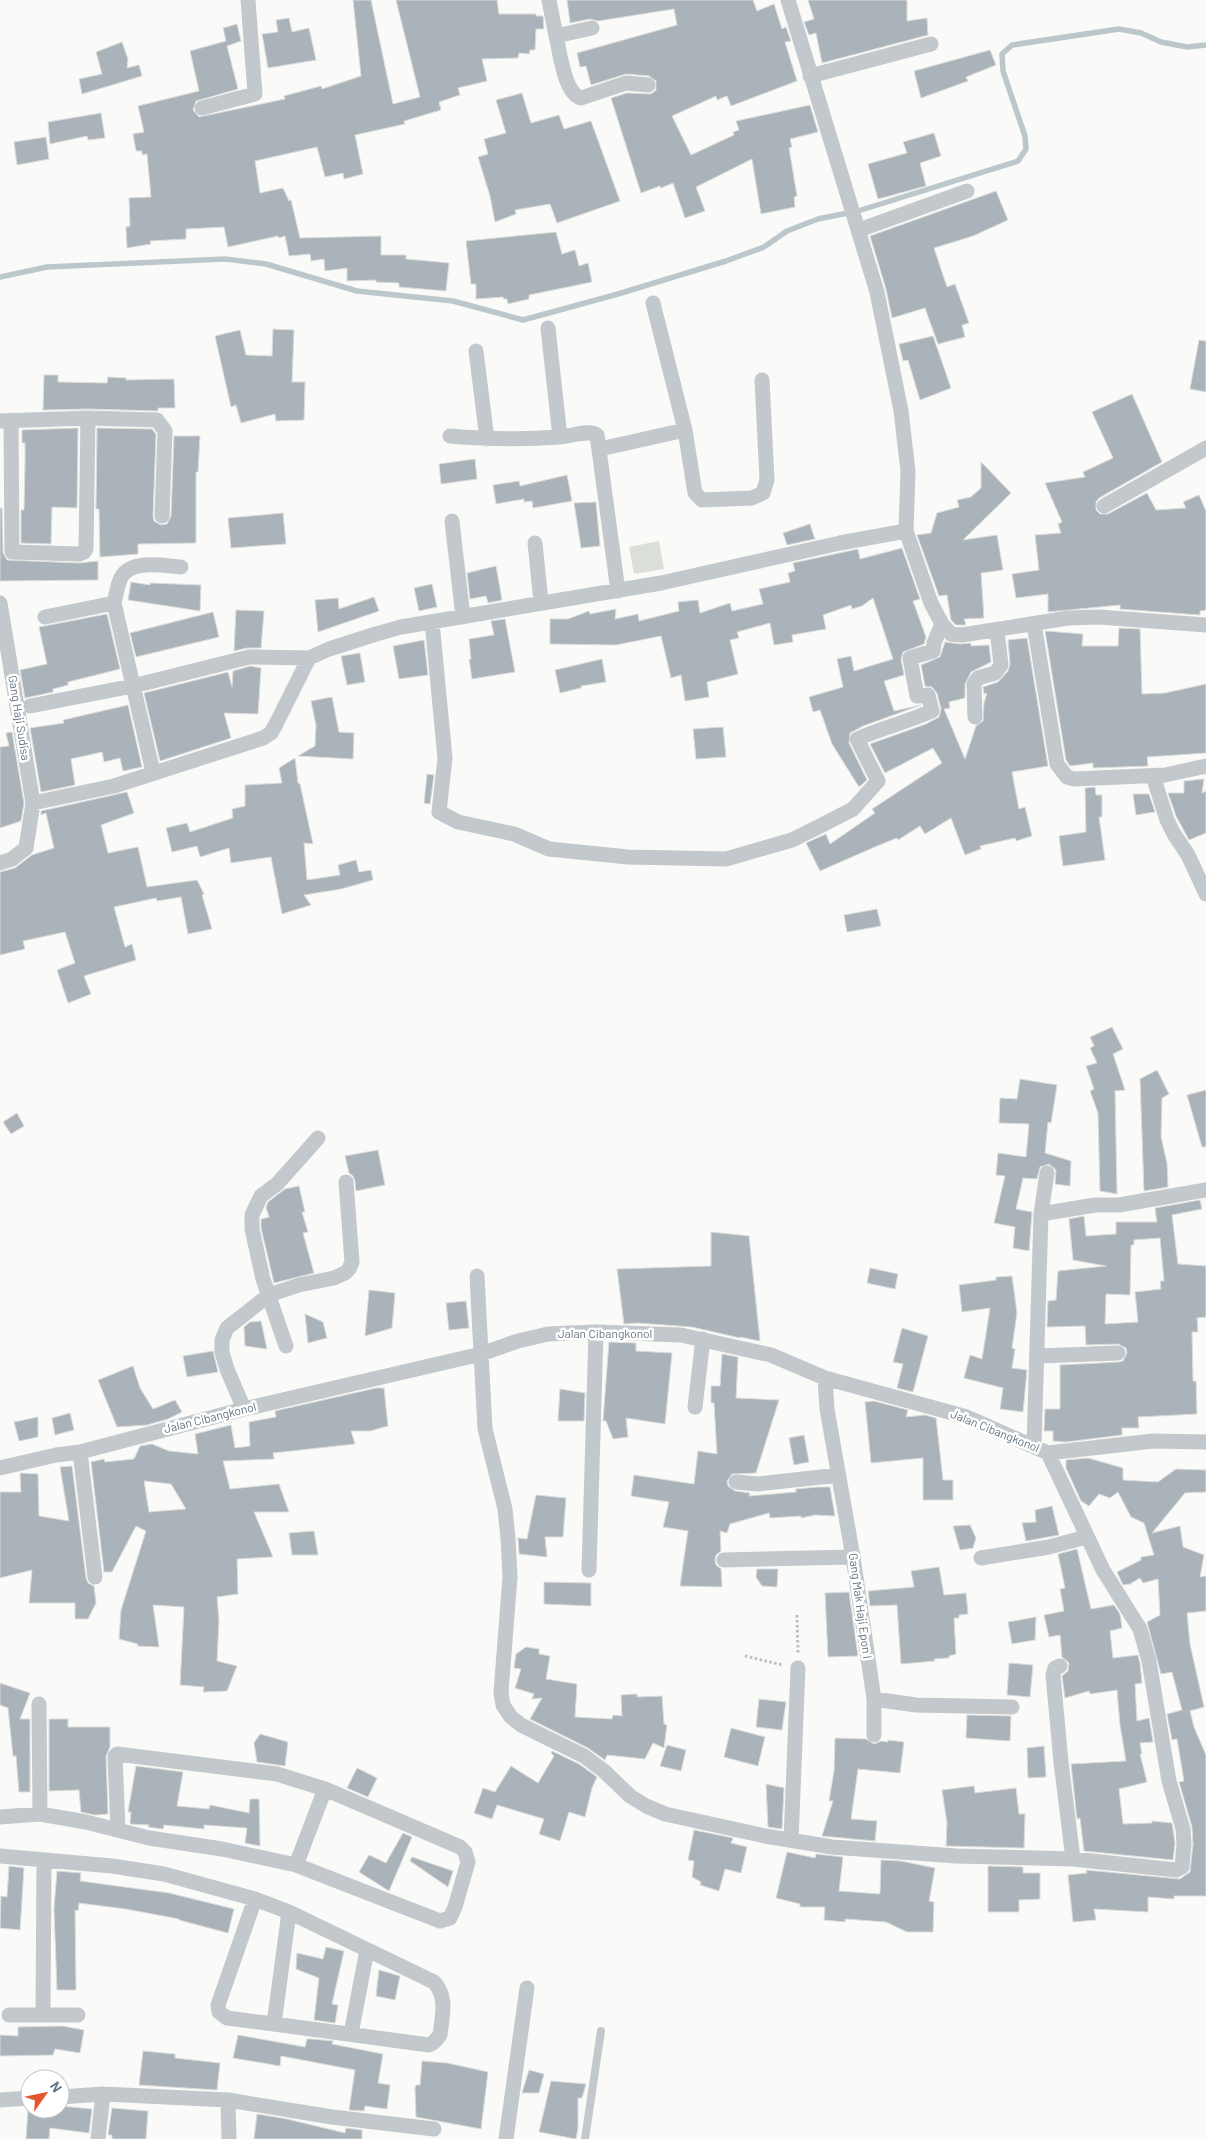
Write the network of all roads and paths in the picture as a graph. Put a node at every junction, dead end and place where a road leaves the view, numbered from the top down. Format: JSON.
{"nodes":[{"id":1,"x":248,"y":0,"type":"edge"},
{"id":2,"x":550,"y":0,"type":"edge"},
{"id":3,"x":788,"y":0,"type":"edge"},
{"id":4,"x":592,"y":28,"type":"dead end"},
{"id":5,"x":556,"y":36,"type":"junction"},
{"id":6,"x":931,"y":44,"type":"dead end"},
{"id":7,"x":810,"y":76,"type":"junction"},
{"id":8,"x":648,"y":85,"type":"dead end"},
{"id":9,"x":202,"y":108,"type":"dead end"},
{"id":10,"x":967,"y":191,"type":"dead end"},
{"id":11,"x":858,"y":227,"type":"junction"},
{"id":12,"x":653,"y":303,"type":"dead end"},
{"id":13,"x":548,"y":328,"type":"dead end"},
{"id":14,"x":476,"y":351,"type":"dead end"},
{"id":15,"x":762,"y":380,"type":"dead end"},
{"id":16,"x":88,"y":418,"type":"junction"},
{"id":17,"x":6,"y":421,"type":"edge"},
{"id":18,"x":685,"y":430,"type":"junction"},
{"id":19,"x":450,"y":436,"type":"dead end"},
{"id":20,"x":560,"y":437,"type":"junction"},
{"id":21,"x":487,"y":439,"type":"junction"},
{"id":22,"x":1206,"y":448,"type":"edge"},
{"id":23,"x":600,"y":449,"type":"junction"},
{"id":24,"x":1104,"y":506,"type":"dead end"},
{"id":25,"x":162,"y":516,"type":"dead end"},
{"id":26,"x":452,"y":521,"type":"dead end"},
{"id":27,"x":906,"y":531,"type":"junction"},
{"id":28,"x":535,"y":543,"type":"dead end"},
{"id":29,"x":6,"y":552,"type":"edge"},
{"id":30,"x":182,"y":567,"type":"dead end"},
{"id":31,"x":618,"y":591,"type":"junction"},
{"id":32,"x":541,"y":602,"type":"junction"},
{"id":33,"x":0,"y":603,"type":"edge"},
{"id":34,"x":114,"y":603,"type":"junction"},
{"id":35,"x":45,"y":617,"type":"dead end"},
{"id":36,"x":463,"y":617,"type":"junction"},
{"id":37,"x":432,"y":622,"type":"junction"},
{"id":38,"x":942,"y":624,"type":"junction"},
{"id":39,"x":1034,"y":624,"type":"junction"},
{"id":40,"x":1206,"y":625,"type":"edge"},
{"id":41,"x":997,"y":630,"type":"junction"},
{"id":42,"x":308,"y":658,"type":"junction"},
{"id":43,"x":133,"y":686,"type":"junction"},
{"id":44,"x":30,"y":706,"type":"dead end"},
{"id":45,"x":975,"y":717,"type":"dead end"},
{"id":46,"x":1206,"y":766,"type":"edge"},
{"id":47,"x":153,"y":772,"type":"junction"},
{"id":48,"x":1153,"y":776,"type":"junction"},
{"id":49,"x":34,"y":803,"type":"junction"},
{"id":50,"x":0,"y":863,"type":"edge"},
{"id":51,"x":1206,"y":894,"type":"edge"},
{"id":52,"x":318,"y":1138,"type":"dead end"},
{"id":53,"x":1047,"y":1173,"type":"dead end"},
{"id":54,"x":346,"y":1182,"type":"dead end"},
{"id":55,"x":1206,"y":1190,"type":"edge"},
{"id":56,"x":1041,"y":1214,"type":"junction"},
{"id":57,"x":477,"y":1276,"type":"dead end"},
{"id":58,"x":269,"y":1295,"type":"junction"},
{"id":59,"x":596,"y":1332,"type":"junction"},
{"id":60,"x":703,"y":1339,"type":"junction"},
{"id":61,"x":286,"y":1346,"type":"dead end"},
{"id":62,"x":1118,"y":1353,"type":"dead end"},
{"id":63,"x":480,"y":1354,"type":"junction"},
{"id":64,"x":1038,"y":1356,"type":"junction"},
{"id":65,"x":825,"y":1378,"type":"junction"},
{"id":66,"x":695,"y":1408,"type":"dead end"},
{"id":67,"x":244,"y":1409,"type":"junction"},
{"id":68,"x":1206,"y":1442,"type":"edge"},
{"id":69,"x":1034,"y":1446,"type":"junction"},
{"id":70,"x":80,"y":1452,"type":"junction"},
{"id":71,"x":1048,"y":1453,"type":"junction"},
{"id":72,"x":0,"y":1468,"type":"edge"},
{"id":73,"x":839,"y":1475,"type":"junction"},
{"id":74,"x":736,"y":1482,"type":"dead end"},
{"id":75,"x":1086,"y":1537,"type":"junction"},
{"id":76,"x":853,"y":1557,"type":"junction"},
{"id":77,"x":981,"y":1558,"type":"dead end"},
{"id":78,"x":724,"y":1560,"type":"dead end"},
{"id":79,"x":589,"y":1570,"type":"dead end"},
{"id":80,"x":94,"y":1577,"type":"dead end"},
{"id":81,"x":797,"y":1615,"type":"dead end"},
{"id":82,"x":745,"y":1656,"type":"dead end"},
{"id":83,"x":1060,"y":1666,"type":"dead end"},
{"id":84,"x":798,"y":1668,"type":"junction"},
{"id":85,"x":874,"y":1699,"type":"junction"},
{"id":86,"x":40,"y":1704,"type":"dead end"},
{"id":87,"x":1012,"y":1707,"type":"dead end"},
{"id":88,"x":874,"y":1735,"type":"dead end"},
{"id":89,"x":325,"y":1789,"type":"junction"},
{"id":90,"x":40,"y":1814,"type":"junction"},
{"id":91,"x":0,"y":1817,"type":"edge"},
{"id":92,"x":118,"y":1829,"type":"junction"},
{"id":93,"x":791,"y":1840,"type":"junction"},
{"id":94,"x":0,"y":1856,"type":"edge"},
{"id":95,"x":1073,"y":1859,"type":"junction"},
{"id":96,"x":44,"y":1860,"type":"junction"},
{"id":97,"x":296,"y":1865,"type":"junction"},
{"id":98,"x":254,"y":1899,"type":"junction"},
{"id":99,"x":289,"y":1912,"type":"junction"},
{"id":100,"x":367,"y":1950,"type":"junction"},
{"id":101,"x":527,"y":1988,"type":"dead end"},
{"id":102,"x":9,"y":2015,"type":"dead end"},
{"id":103,"x":42,"y":2015,"type":"junction"},
{"id":104,"x":78,"y":2015,"type":"dead end"},
{"id":105,"x":274,"y":2024,"type":"junction"},
{"id":106,"x":601,"y":2031,"type":"dead end"},
{"id":107,"x":351,"y":2034,"type":"junction"},
{"id":108,"x":102,"y":2094,"type":"junction"},
{"id":109,"x":70,"y":2096,"type":"edge"},
{"id":110,"x":20,"y":2099,"type":"edge"},
{"id":111,"x":0,"y":2100,"type":"edge"},
{"id":112,"x":228,"y":2100,"type":"junction"},
{"id":113,"x":434,"y":2129,"type":"dead end"},
{"id":114,"x":98,"y":2139,"type":"edge"},
{"id":115,"x":229,"y":2139,"type":"edge"},
{"id":116,"x":506,"y":2139,"type":"edge"},
{"id":117,"x":585,"y":2139,"type":"edge"}],
"edges":[{"from":1,"to":9,"type":"street"},
{"from":2,"to":5,"type":"street"},
{"from":3,"to":7,"type":"street"},
{"from":4,"to":5,"type":"street"},
{"from":5,"to":8,"type":"street"},
{"from":6,"to":7,"type":"street"},
{"from":7,"to":11,"type":"street"},
{"from":10,"to":11,"type":"street"},
{"from":11,"to":27,"type":"street"},
{"from":12,"to":18,"type":"street"},
{"from":13,"to":20,"type":"street"},
{"from":14,"to":21,"type":"street"},
{"from":15,"to":18,"type":"street"},
{"from":16,"to":17,"type":"street"},
{"from":16,"to":25,"type":"street"},
{"from":16,"to":29,"type":"street"},
{"from":17,"to":29,"type":"street"},
{"from":18,"to":23,"type":"street"},
{"from":19,"to":21,"type":"street"},
{"from":20,"to":21,"type":"street"},
{"from":20,"to":23,"type":"street"},
{"from":22,"to":24,"type":"street"},
{"from":23,"to":31,"type":"street"},
{"from":26,"to":36,"type":"street"},
{"from":27,"to":31,"type":"street"},
{"from":27,"to":38,"type":"street"},
{"from":28,"to":32,"type":"street"},
{"from":30,"to":34,"type":"street"},
{"from":31,"to":32,"type":"street"},
{"from":32,"to":36,"type":"street"},
{"from":33,"to":49,"type":"street","name":"Gang Haji Sudisa"},
{"from":34,"to":35,"type":"street"},
{"from":34,"to":43,"type":"street"},
{"from":36,"to":37,"type":"street"},
{"from":37,"to":38,"type":"street"},
{"from":37,"to":42,"type":"street"},
{"from":38,"to":41,"type":"street"},
{"from":39,"to":40,"type":"street"},
{"from":39,"to":41,"type":"street"},
{"from":39,"to":48,"type":"street"},
{"from":41,"to":45,"type":"street"},
{"from":42,"to":43,"type":"street"},
{"from":42,"to":47,"type":"street"},
{"from":43,"to":44,"type":"street"},
{"from":43,"to":47,"type":"street"},
{"from":46,"to":48,"type":"street"},
{"from":47,"to":49,"type":"street"},
{"from":48,"to":51,"type":"street"},
{"from":49,"to":50,"type":"street","name":"Gang Haji Sudisa"},
{"from":52,"to":58,"type":"street"},
{"from":53,"to":56,"type":"street"},
{"from":54,"to":58,"type":"street"},
{"from":55,"to":56,"type":"street"},
{"from":56,"to":64,"type":"street"},
{"from":57,"to":63,"type":"street"},
{"from":58,"to":61,"type":"street"},
{"from":58,"to":67,"type":"street"},
{"from":59,"to":60,"type":"street","name":"Jalan Cibangkonol"},
{"from":59,"to":63,"type":"street","name":"Jalan Cibangkonol"},
{"from":59,"to":79,"type":"street"},
{"from":60,"to":65,"type":"street","name":"Jalan Cibangkonol"},
{"from":60,"to":66,"type":"street"},
{"from":62,"to":64,"type":"street"},
{"from":63,"to":67,"type":"street","name":"Jalan Cibangkonol"},
{"from":63,"to":93,"type":"street"},
{"from":64,"to":69,"type":"street"},
{"from":65,"to":69,"type":"street","name":"Jalan Cibangkonol"},
{"from":65,"to":73,"type":"street","name":"Gang Mak Haji Epon I"},
{"from":67,"to":70,"type":"street","name":"Jalan Cibangkonol"},
{"from":68,"to":71,"type":"street","name":"Jalan Cibangkonol"},
{"from":69,"to":71,"type":"street","name":"Jalan Cibangkonol"},
{"from":70,"to":72,"type":"street","name":"Jalan Cibangkonol"},
{"from":70,"to":80,"type":"street"},
{"from":71,"to":75,"type":"street"},
{"from":73,"to":74,"type":"street"},
{"from":73,"to":76,"type":"street","name":"Gang Mak Haji Epon I"},
{"from":75,"to":77,"type":"street"},
{"from":75,"to":95,"type":"street"},
{"from":76,"to":78,"type":"street"},
{"from":76,"to":85,"type":"street","name":"Gang Mak Haji Epon I"},
{"from":81,"to":84,"type":"path"},
{"from":82,"to":84,"type":"path"},
{"from":83,"to":95,"type":"street"},
{"from":84,"to":93,"type":"street"},
{"from":85,"to":87,"type":"street"},
{"from":85,"to":88,"type":"street","name":"Gang Mak Haji Epon I"},
{"from":86,"to":90,"type":"street"},
{"from":89,"to":92,"type":"street"},
{"from":89,"to":97,"type":"street"},
{"from":89,"to":97,"type":"street"},
{"from":90,"to":91,"type":"street"},
{"from":90,"to":92,"type":"street"},
{"from":92,"to":97,"type":"street"},
{"from":93,"to":95,"type":"street"},
{"from":94,"to":96,"type":"street"},
{"from":96,"to":98,"type":"street"},
{"from":96,"to":103,"type":"street"},
{"from":98,"to":99,"type":"street"},
{"from":98,"to":105,"type":"street"},
{"from":99,"to":100,"type":"street"},
{"from":99,"to":105,"type":"street"},
{"from":100,"to":107,"type":"street"},
{"from":100,"to":107,"type":"street"},
{"from":101,"to":116,"type":"street"},
{"from":102,"to":103,"type":"street"},
{"from":103,"to":104,"type":"street"},
{"from":105,"to":107,"type":"street"},
{"from":106,"to":117,"type":"lane"},
{"from":108,"to":109,"type":"street"},
{"from":108,"to":112,"type":"street"},
{"from":108,"to":114,"type":"street"},
{"from":110,"to":111,"type":"street"},
{"from":112,"to":113,"type":"street"},
{"from":112,"to":115,"type":"street"}]}
